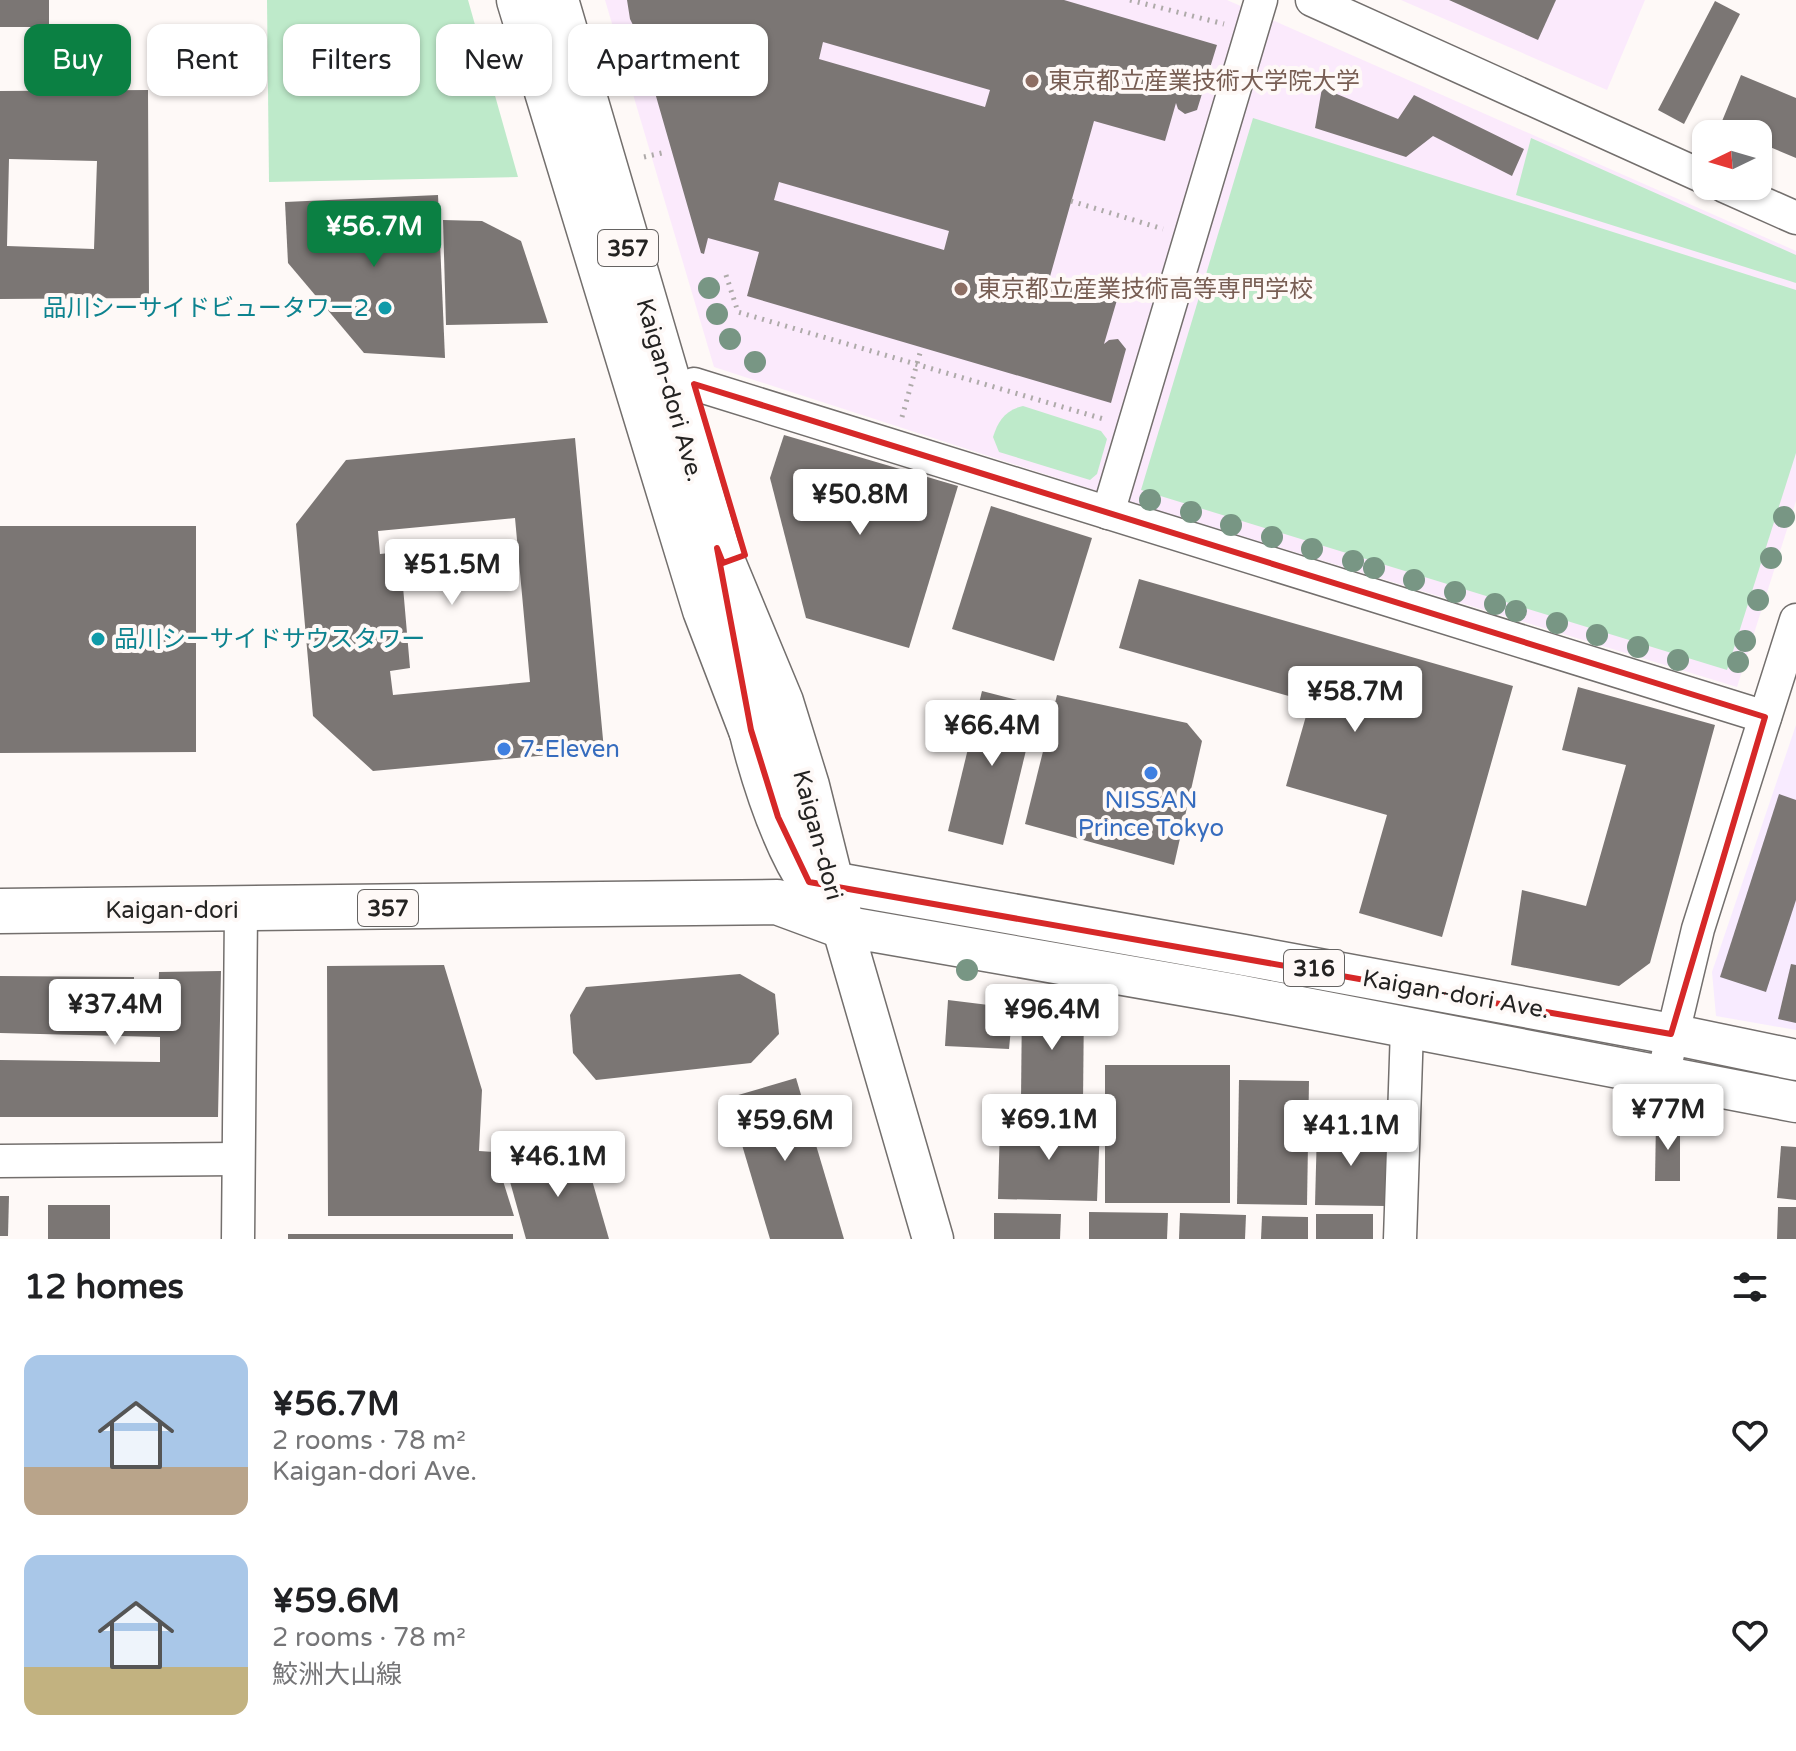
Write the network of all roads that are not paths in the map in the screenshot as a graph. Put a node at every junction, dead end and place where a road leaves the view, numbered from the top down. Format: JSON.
{"nodes":[{"id":1,"x":519,"y":0,"type":"edge"},
{"id":2,"x":556,"y":0,"type":"edge"},
{"id":3,"x":586,"y":0,"type":"edge"},
{"id":4,"x":1261,"y":0,"type":"edge"},
{"id":5,"x":1312,"y":0,"type":"edge"},
{"id":6,"x":1692,"y":172,"type":"edge"},
{"id":7,"x":1756,"y":200,"type":"edge"},
{"id":8,"x":1796,"y":218,"type":"edge"},
{"id":9,"x":694,"y":384,"type":"junction"},
{"id":10,"x":1108,"y":513,"type":"junction"},
{"id":11,"x":717,"y":548,"type":"joint"},
{"id":12,"x":1796,"y":620,"type":"edge"},
{"id":13,"x":766,"y":716,"type":"junction"},
{"id":14,"x":1765,"y":717,"type":"junction"},
{"id":15,"x":806,"y":889,"type":"junction"},
{"id":16,"x":241,"y":910,"type":"junction"},
{"id":17,"x":0,"y":911,"type":"edge"},
{"id":18,"x":842,"y":926,"type":"junction"},
{"id":19,"x":1407,"y":1028,"type":"junction"},
{"id":20,"x":1671,"y":1034,"type":"junction"},
{"id":21,"x":1796,"y":1060,"type":"edge"},
{"id":22,"x":1663,"y":1075,"type":"junction"},
{"id":23,"x":1796,"y":1102,"type":"edge"},
{"id":24,"x":237,"y":1159,"type":"junction"},
{"id":25,"x":0,"y":1161,"type":"edge"},
{"id":26,"x":238,"y":1239,"type":"edge"},
{"id":27,"x":933,"y":1239,"type":"edge"},
{"id":28,"x":1400,"y":1239,"type":"edge"}],
"edges":[{"from":1,"to":13,"type":"highway"},
{"from":2,"to":11,"type":"highway","name":"Kaigan-dori Ave.","number":"357"},
{"from":3,"to":9,"type":"highway"},
{"from":4,"to":10,"type":"street"},
{"from":5,"to":6,"type":"street"},
{"from":7,"to":8,"type":"street"},
{"from":9,"to":10,"type":"street"},
{"from":9,"to":13,"type":"highway"},
{"from":10,"to":14,"type":"street"},
{"from":11,"to":13,"type":"highway","name":"Kaigan-dori","number":"357"},
{"from":12,"to":14,"type":"street"},
{"from":13,"to":15,"type":"highway","name":"Kaigan-dori","number":"357"},
{"from":14,"to":20,"type":"street"},
{"from":15,"to":16,"type":"highway","name":"Kaigan-dori","number":"357"},
{"from":15,"to":18,"type":"highway","name":"Kaigan-dori","number":"357"},
{"from":15,"to":18,"type":"highway","number":"357"},
{"from":15,"to":20,"type":"main road","name":"Kaigan-dori Ave.","number":"316"},
{"from":16,"to":17,"type":"highway","name":"Kaigan-dori","number":"357"},
{"from":16,"to":24,"type":"street"},
{"from":18,"to":19,"type":"main road","name":"Kaigan-dori Ave.","number":"316"},
{"from":18,"to":27,"type":"main road"},
{"from":19,"to":22,"type":"main road","name":"Kaigan-dori Ave.","number":"316"},
{"from":19,"to":28,"type":"street"},
{"from":20,"to":21,"type":"main road","name":"Kaigan-dori Ave.","number":"316"},
{"from":20,"to":22,"type":"street"},
{"from":22,"to":23,"type":"main road","name":"Kaigan-dori Ave.","number":"316"},
{"from":24,"to":25,"type":"street"},
{"from":24,"to":26,"type":"street"}]}
